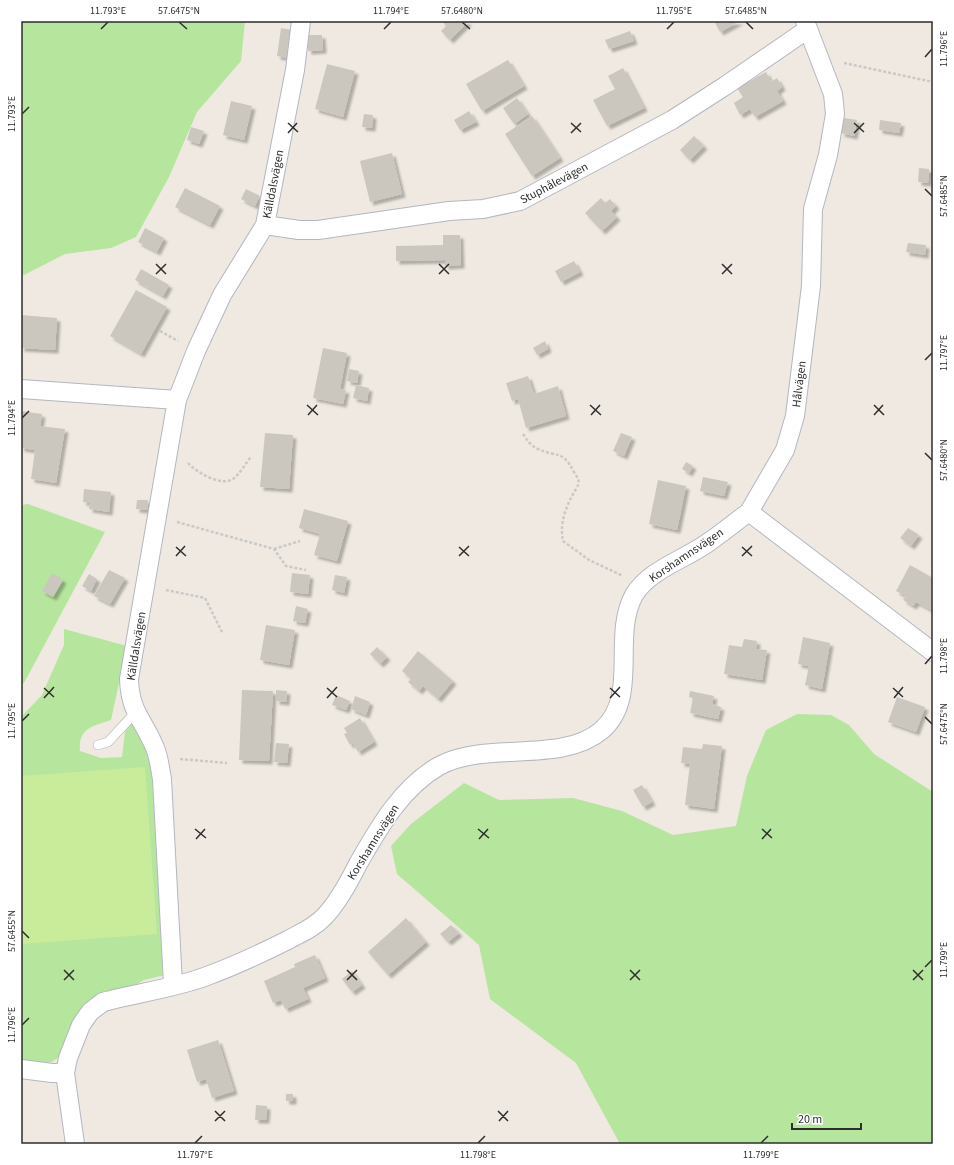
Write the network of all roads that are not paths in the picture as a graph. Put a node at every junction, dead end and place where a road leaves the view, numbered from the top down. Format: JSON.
{"nodes":[{"id":1,"x":301,"y":21,"type":"edge"},
{"id":2,"x":806,"y":25,"type":"edge"},
{"id":3,"x":265,"y":224,"type":"junction"},
{"id":4,"x":21,"y":389,"type":"edge"},
{"id":5,"x":177,"y":400,"type":"junction"},
{"id":6,"x":749,"y":512,"type":"junction"},
{"id":7,"x":933,"y":652,"type":"edge"},
{"id":8,"x":135,"y":713,"type":"junction"},
{"id":9,"x":98,"y":745,"type":"dead end"},
{"id":10,"x":174,"y":984,"type":"junction"},
{"id":11,"x":21,"y":1069,"type":"edge"},
{"id":12,"x":65,"y":1072,"type":"junction"},
{"id":13,"x":75,"y":1144,"type":"edge"}],
"edges":[{"from":1,"to":3,"type":"street","name":"Källdalsvägen"},
{"from":2,"to":3,"type":"street","name":"Stuphålevägen"},
{"from":2,"to":6,"type":"street","name":"Hålvägen"},
{"from":3,"to":5,"type":"street","name":"Källdalsvägen"},
{"from":4,"to":5,"type":"street"},
{"from":5,"to":8,"type":"street","name":"Källdalsvägen"},
{"from":6,"to":7,"type":"street"},
{"from":6,"to":10,"type":"street","name":"Korshamnsvägen"},
{"from":8,"to":9,"type":"lane"},
{"from":8,"to":10,"type":"street","name":"Källdalsvägen"},
{"from":10,"to":12,"type":"street","name":"Korshamnsvägen"},
{"from":11,"to":12,"type":"street"},
{"from":12,"to":13,"type":"street","name":"Korshamnsvägen"}]}
